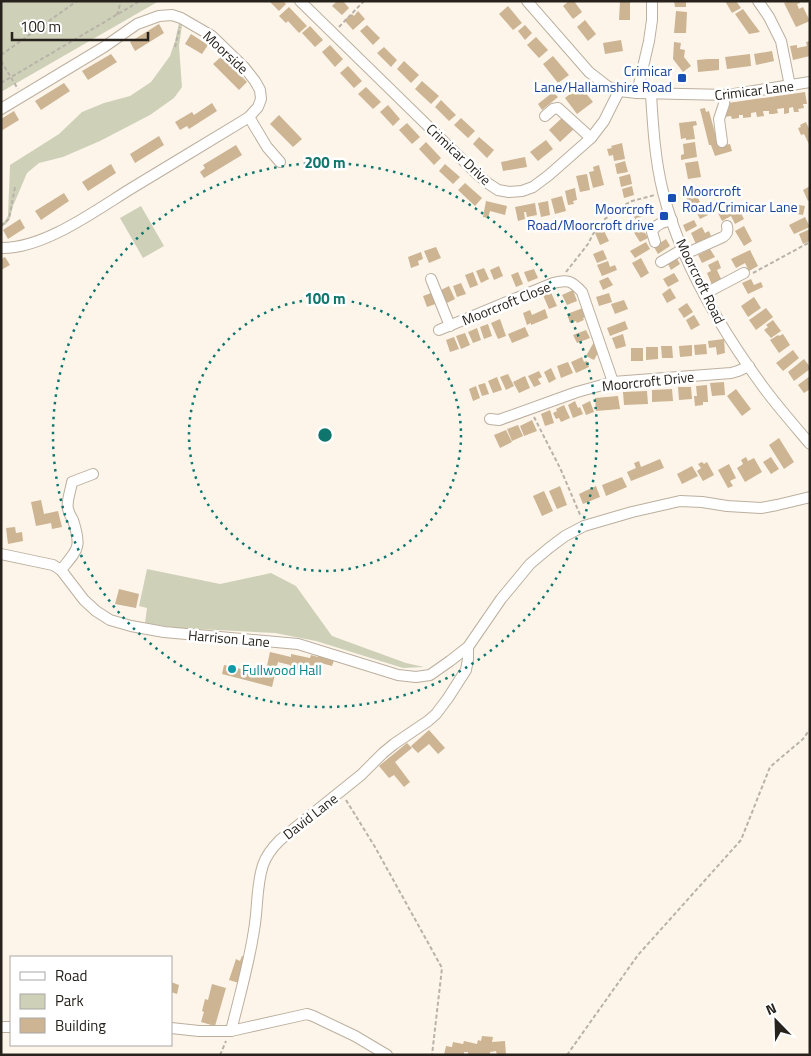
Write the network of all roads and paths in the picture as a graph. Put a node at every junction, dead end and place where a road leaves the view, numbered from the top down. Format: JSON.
{"nodes":[{"id":1,"x":77,"y":1,"type":"edge"},
{"id":2,"x":121,"y":1,"type":"edge"},
{"id":3,"x":140,"y":1,"type":"edge"},
{"id":4,"x":300,"y":1,"type":"edge"},
{"id":5,"x":364,"y":1,"type":"edge"},
{"id":6,"x":527,"y":1,"type":"edge"},
{"id":7,"x":652,"y":1,"type":"edge"},
{"id":8,"x":758,"y":1,"type":"edge"},
{"id":9,"x":116,"y":15,"type":"junction"},
{"id":10,"x":182,"y":19,"type":"junction"},
{"id":11,"x":334,"y":33,"type":"junction"},
{"id":12,"x":175,"y":47,"type":"dead end"},
{"id":13,"x":1,"y":55,"type":"edge"},
{"id":14,"x":1,"y":61,"type":"edge"},
{"id":15,"x":11,"y":77,"type":"junction"},
{"id":16,"x":810,"y":82,"type":"edge"},
{"id":17,"x":1,"y":83,"type":"edge"},
{"id":18,"x":790,"y":86,"type":"junction"},
{"id":19,"x":619,"y":91,"type":"junction"},
{"id":20,"x":637,"y":94,"type":"junction"},
{"id":21,"x":651,"y":94,"type":"junction"},
{"id":22,"x":725,"y":95,"type":"junction"},
{"id":23,"x":22,"y":97,"type":"junction"},
{"id":24,"x":1,"y":109,"type":"edge"},
{"id":25,"x":545,"y":116,"type":"dead end"},
{"id":26,"x":249,"y":117,"type":"junction"},
{"id":27,"x":591,"y":138,"type":"junction"},
{"id":28,"x":722,"y":142,"type":"dead end"},
{"id":29,"x":280,"y":162,"type":"dead end"},
{"id":30,"x":15,"y":187,"type":"dead end"},
{"id":31,"x":664,"y":192,"type":"junction"},
{"id":32,"x":672,"y":220,"type":"junction"},
{"id":33,"x":1,"y":226,"type":"edge"},
{"id":34,"x":727,"y":226,"type":"dead end"},
{"id":35,"x":655,"y":242,"type":"dead end"},
{"id":36,"x":810,"y":242,"type":"edge"},
{"id":37,"x":1,"y":248,"type":"edge"},
{"id":38,"x":684,"y":251,"type":"junction"},
{"id":39,"x":661,"y":262,"type":"dead end"},
{"id":40,"x":747,"y":274,"type":"joint"},
{"id":41,"x":431,"y":279,"type":"dead end"},
{"id":42,"x":561,"y":281,"type":"junction"},
{"id":43,"x":704,"y":294,"type":"junction"},
{"id":44,"x":450,"y":326,"type":"junction"},
{"id":45,"x":439,"y":330,"type":"dead end"},
{"id":46,"x":749,"y":366,"type":"junction"},
{"id":47,"x":613,"y":382,"type":"junction"},
{"id":48,"x":530,"y":408,"type":"junction"},
{"id":49,"x":490,"y":419,"type":"dead end"},
{"id":50,"x":810,"y":444,"type":"edge"},
{"id":51,"x":93,"y":474,"type":"dead end"},
{"id":52,"x":810,"y":497,"type":"edge"},
{"id":53,"x":584,"y":526,"type":"junction"},
{"id":54,"x":1,"y":554,"type":"edge"},
{"id":55,"x":61,"y":570,"type":"junction"},
{"id":56,"x":468,"y":647,"type":"junction"},
{"id":57,"x":810,"y":728,"type":"edge"},
{"id":58,"x":341,"y":792,"type":"junction"},
{"id":59,"x":172,"y":1028,"type":"edge"},
{"id":60,"x":231,"y":1032,"type":"junction"},
{"id":61,"x":220,"y":1055,"type":"edge"},
{"id":62,"x":387,"y":1055,"type":"edge"},
{"id":63,"x":432,"y":1055,"type":"edge"},
{"id":64,"x":567,"y":1055,"type":"edge"}],
"edges":[{"from":1,"to":13,"type":"path"},
{"from":2,"to":9,"type":"path"},
{"from":3,"to":9,"type":"path"},
{"from":4,"to":11,"type":"street","name":"Crimicar Drive"},
{"from":5,"to":11,"type":"path"},
{"from":6,"to":19,"type":"street","name":"Crimicar Lane"},
{"from":7,"to":20,"type":"street"},
{"from":8,"to":18,"type":"street"},
{"from":9,"to":15,"type":"path"},
{"from":10,"to":12,"type":"path"},
{"from":10,"to":23,"type":"street","name":"Moorside"},
{"from":10,"to":26,"type":"street","name":"Moorside"},
{"from":11,"to":27,"type":"street","name":"Crimicar Drive"},
{"from":14,"to":15,"type":"path"},
{"from":15,"to":17,"type":"path"},
{"from":15,"to":23,"type":"path"},
{"from":16,"to":18,"type":"street","name":"Crimicar Lane"},
{"from":18,"to":22,"type":"street","name":"Crimicar Lane"},
{"from":19,"to":20,"type":"street","name":"Crimicar Lane"},
{"from":19,"to":27,"type":"street","name":"Crimicar Drive"},
{"from":20,"to":21,"type":"street","name":"Crimicar Lane"},
{"from":21,"to":22,"type":"street","name":"Crimicar Lane"},
{"from":21,"to":31,"type":"street","name":"Moorcroft Road"},
{"from":22,"to":28,"type":"street"},
{"from":23,"to":24,"type":"street","name":"Moorside"},
{"from":25,"to":27,"type":"street"},
{"from":26,"to":29,"type":"street"},
{"from":26,"to":37,"type":"street","name":"Moorside"},
{"from":30,"to":33,"type":"path"},
{"from":31,"to":32,"type":"street","name":"Moorcroft Road"},
{"from":31,"to":42,"type":"path"},
{"from":32,"to":35,"type":"street"},
{"from":32,"to":38,"type":"street","name":"Moorcroft Road"},
{"from":34,"to":38,"type":"street"},
{"from":36,"to":40,"type":"path"},
{"from":38,"to":39,"type":"street"},
{"from":38,"to":43,"type":"street","name":"Moorcroft Road"},
{"from":40,"to":43,"type":"street"},
{"from":41,"to":44,"type":"street","name":"Moorcroft Close"},
{"from":42,"to":44,"type":"street","name":"Moorcroft Close"},
{"from":42,"to":47,"type":"street"},
{"from":43,"to":46,"type":"street","name":"Moorcroft Road"},
{"from":44,"to":45,"type":"street","name":"Moorcroft Close"},
{"from":46,"to":47,"type":"street","name":"Moorcroft Drive"},
{"from":46,"to":50,"type":"street","name":"Moorcroft Road"},
{"from":47,"to":48,"type":"street","name":"Moorcroft Drive"},
{"from":48,"to":49,"type":"street","name":"Moorcroft Drive"},
{"from":48,"to":53,"type":"path"},
{"from":51,"to":55,"type":"street"},
{"from":52,"to":53,"type":"street"},
{"from":53,"to":56,"type":"street"},
{"from":54,"to":55,"type":"street"},
{"from":55,"to":56,"type":"street","name":"Harrison Lane"},
{"from":56,"to":58,"type":"street","name":"David Lane"},
{"from":57,"to":64,"type":"path"},
{"from":58,"to":60,"type":"street","name":"David Lane"},
{"from":58,"to":63,"type":"path"},
{"from":59,"to":60,"type":"street"},
{"from":60,"to":61,"type":"path"},
{"from":60,"to":62,"type":"street"}]}
